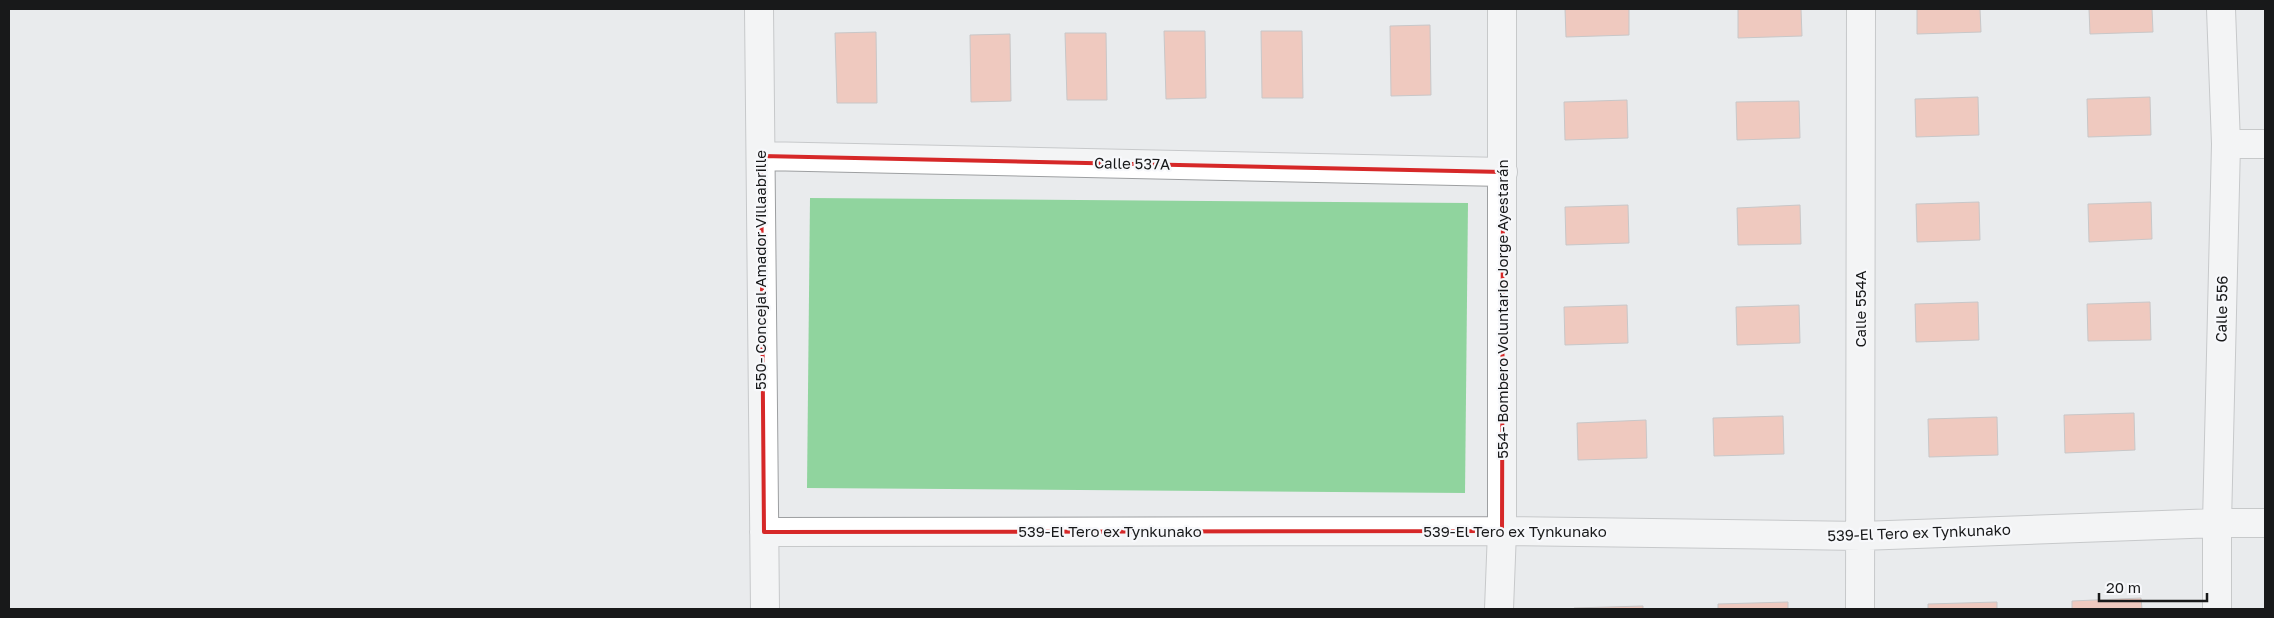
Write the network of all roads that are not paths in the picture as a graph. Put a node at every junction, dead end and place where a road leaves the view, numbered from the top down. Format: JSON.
{"nodes":[{"id":1,"x":759,"y":9,"type":"edge"},
{"id":2,"x":1502,"y":9,"type":"edge"},
{"id":3,"x":1861,"y":9,"type":"edge"},
{"id":4,"x":2221,"y":9,"type":"edge"},
{"id":5,"x":2226,"y":144,"type":"junction"},
{"id":6,"x":2265,"y":144,"type":"edge"},
{"id":7,"x":760,"y":156,"type":"junction"},
{"id":8,"x":1503,"y":172,"type":"junction"},
{"id":9,"x":2216,"y":523,"type":"junction"},
{"id":10,"x":2265,"y":523,"type":"edge"},
{"id":11,"x":1502,"y":531,"type":"junction"},
{"id":12,"x":764,"y":532,"type":"junction"},
{"id":13,"x":1861,"y":536,"type":"junction"},
{"id":14,"x":765,"y":609,"type":"edge"},
{"id":15,"x":1499,"y":609,"type":"edge"},
{"id":16,"x":1860,"y":609,"type":"edge"},
{"id":17,"x":2217,"y":609,"type":"edge"}],
"edges":[{"from":1,"to":7,"type":"street","name":"550- Concejal Amador Villaabrille"},
{"from":2,"to":8,"type":"street","name":"554- Bombero Voluntario Jorge Ayestarán"},
{"from":3,"to":13,"type":"street","name":"Calle 554A"},
{"from":4,"to":5,"type":"street","name":"Calle 556"},
{"from":5,"to":6,"type":"street"},
{"from":5,"to":9,"type":"street","name":"Calle 556"},
{"from":7,"to":8,"type":"street","name":"Calle 537A"},
{"from":7,"to":12,"type":"street","name":"550- Concejal Amador Villaabrille"},
{"from":8,"to":11,"type":"street","name":"554- Bombero Voluntario Jorge Ayestarán"},
{"from":9,"to":10,"type":"street","name":"539-El Tero ex Tynkunako"},
{"from":9,"to":13,"type":"street","name":"539-El Tero ex Tynkunako"},
{"from":9,"to":17,"type":"street","name":"Calle 556"},
{"from":11,"to":12,"type":"street","name":"539-El Tero ex Tynkunako"},
{"from":11,"to":13,"type":"street","name":"539-El Tero ex Tynkunako"},
{"from":11,"to":15,"type":"street","name":"554- Bombero Voluntario Jorge Ayestarán"},
{"from":12,"to":14,"type":"street","name":"550- Concejal Amador Villaabrille"},
{"from":13,"to":16,"type":"street","name":"Calle 554A"}]}
